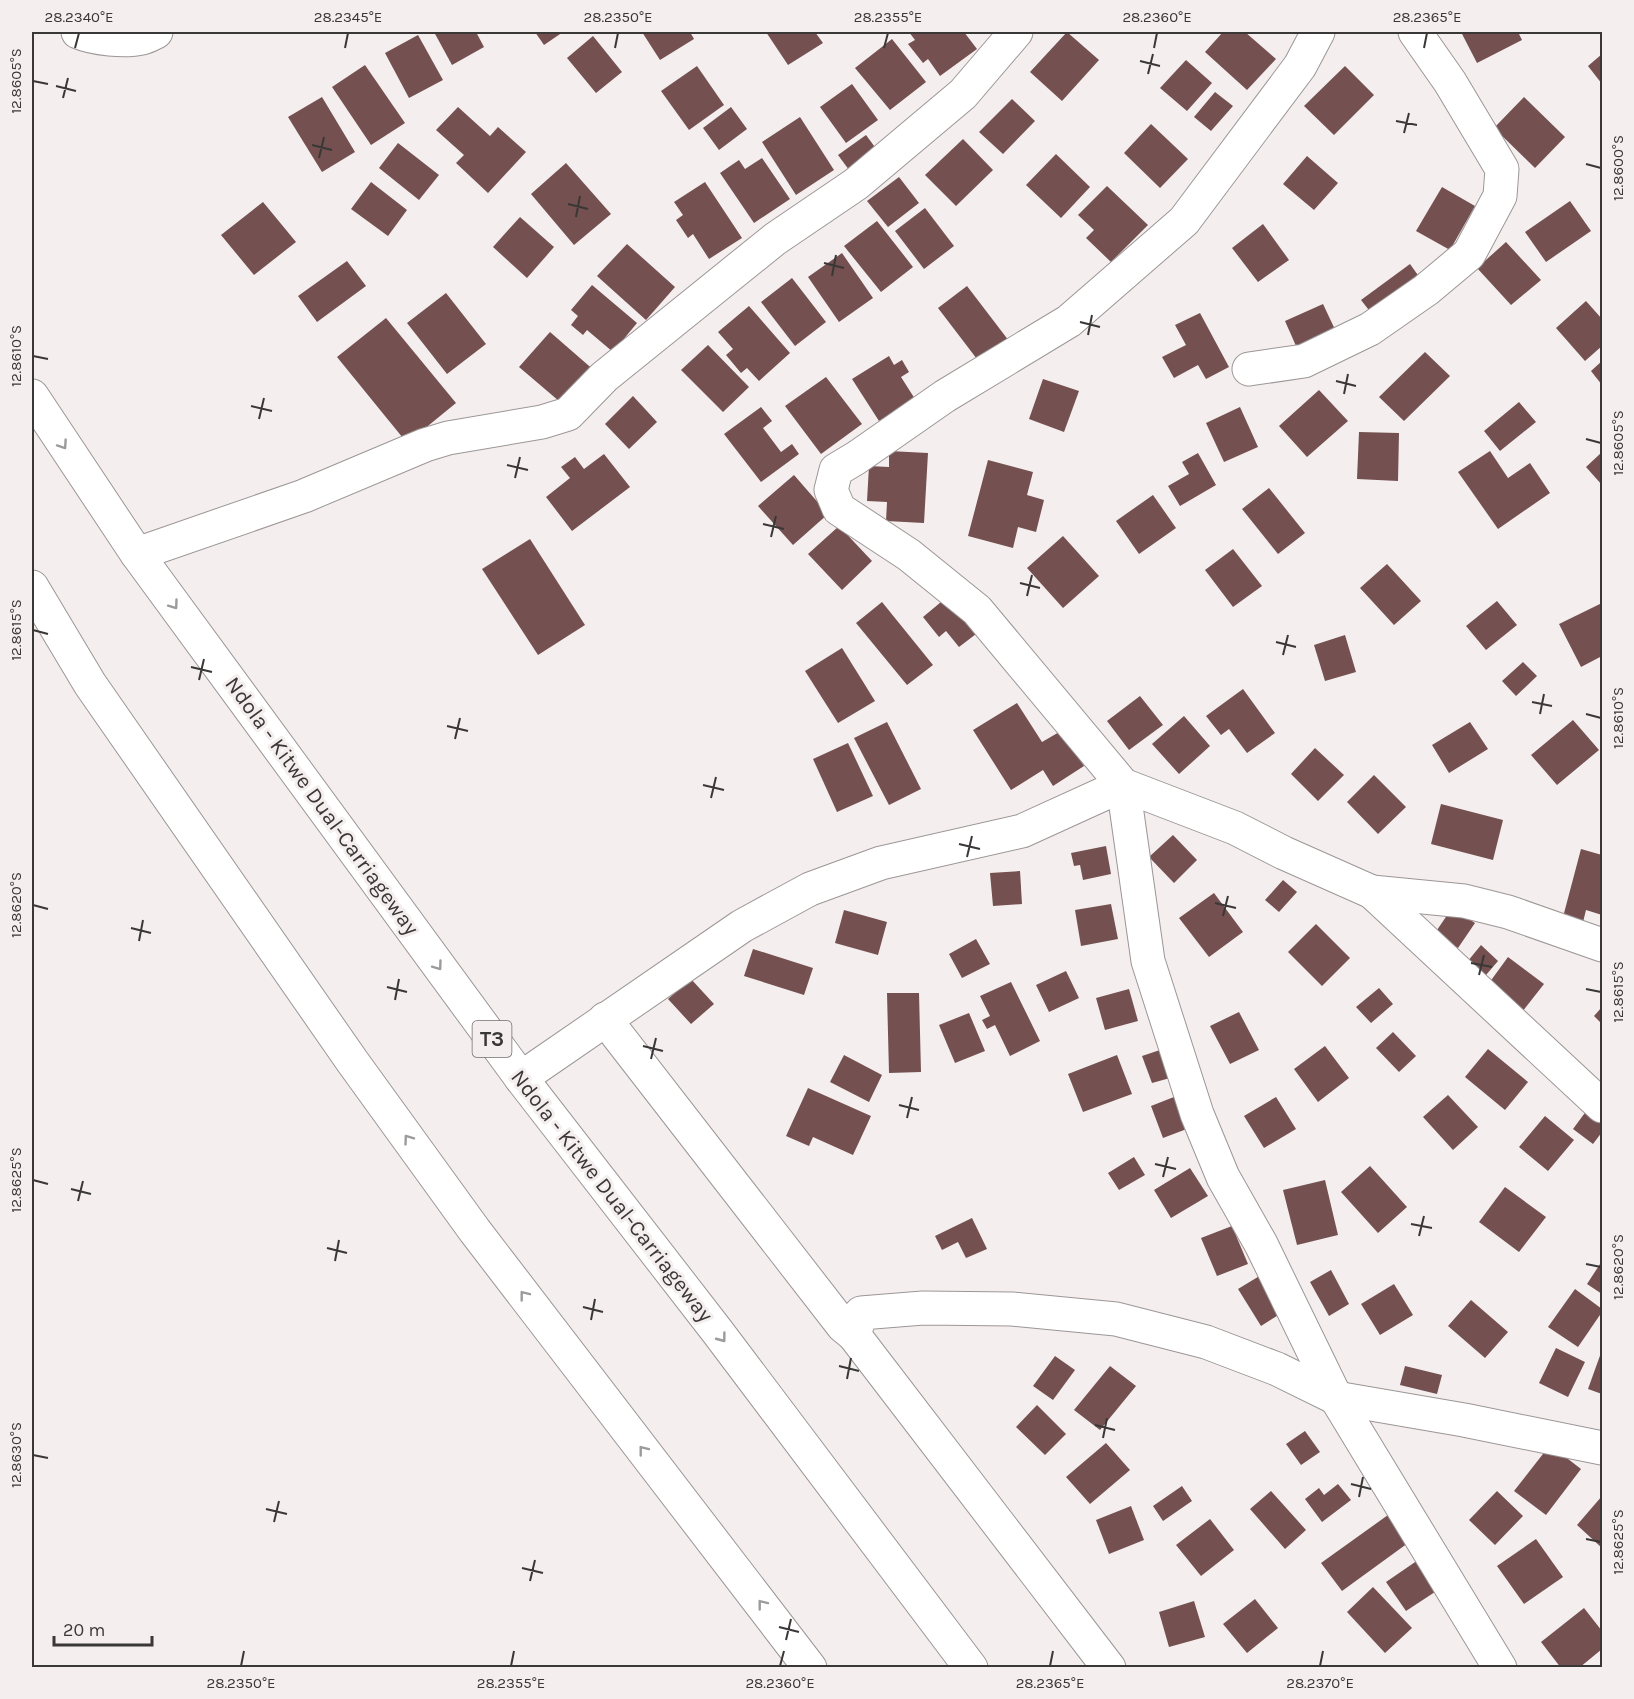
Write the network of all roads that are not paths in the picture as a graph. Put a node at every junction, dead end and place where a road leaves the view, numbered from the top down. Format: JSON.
{"nodes":[{"id":1,"x":78,"y":32,"type":"edge"},
{"id":2,"x":156,"y":32,"type":"edge"},
{"id":3,"x":1016,"y":32,"type":"edge"},
{"id":4,"x":1318,"y":32,"type":"edge"},
{"id":5,"x":1415,"y":32,"type":"edge"},
{"id":6,"x":1249,"y":369,"type":"dead end"},
{"id":7,"x":35,"y":408,"type":"edge"},
{"id":8,"x":137,"y":554,"type":"junction"},
{"id":9,"x":32,"y":587,"type":"edge"},
{"id":10,"x":1124,"y":785,"type":"junction"},
{"id":11,"x":1372,"y":892,"type":"junction"},
{"id":12,"x":1602,"y":945,"type":"edge"},
{"id":13,"x":605,"y":1019,"type":"junction"},
{"id":14,"x":521,"y":1078,"type":"junction"},
{"id":15,"x":1602,"y":1106,"type":"edge"},
{"id":16,"x":854,"y":1335,"type":"junction"},
{"id":17,"x":1336,"y":1398,"type":"junction"},
{"id":18,"x":1602,"y":1448,"type":"edge"},
{"id":19,"x":810,"y":1668,"type":"edge"},
{"id":20,"x":971,"y":1668,"type":"edge"},
{"id":21,"x":1109,"y":1668,"type":"edge"},
{"id":22,"x":1500,"y":1668,"type":"edge"}],
"edges":[{"from":1,"to":2,"type":"main road"},
{"from":3,"to":8,"type":"main road"},
{"from":4,"to":10,"type":"main road"},
{"from":5,"to":6,"type":"main road"},
{"from":7,"to":8,"type":"main road","name":"Ndola - Kitwe Dual-Carriageway","number":"T3","one_way":true},
{"from":8,"to":14,"type":"main road","name":"Ndola - Kitwe Dual-Carriageway","number":"T3","one_way":true},
{"from":19,"to":9,"type":"main road","one_way":true},
{"from":10,"to":11,"type":"main road"},
{"from":10,"to":13,"type":"main road"},
{"from":10,"to":17,"type":"main road"},
{"from":11,"to":12,"type":"main road"},
{"from":11,"to":15,"type":"main road"},
{"from":13,"to":14,"type":"main road"},
{"from":13,"to":16,"type":"main road"},
{"from":14,"to":20,"type":"main road","name":"Ndola - Kitwe Dual-Carriageway","number":"T3","one_way":true},
{"from":16,"to":17,"type":"main road"},
{"from":16,"to":21,"type":"main road"},
{"from":17,"to":18,"type":"main road"},
{"from":17,"to":22,"type":"main road"}]}
